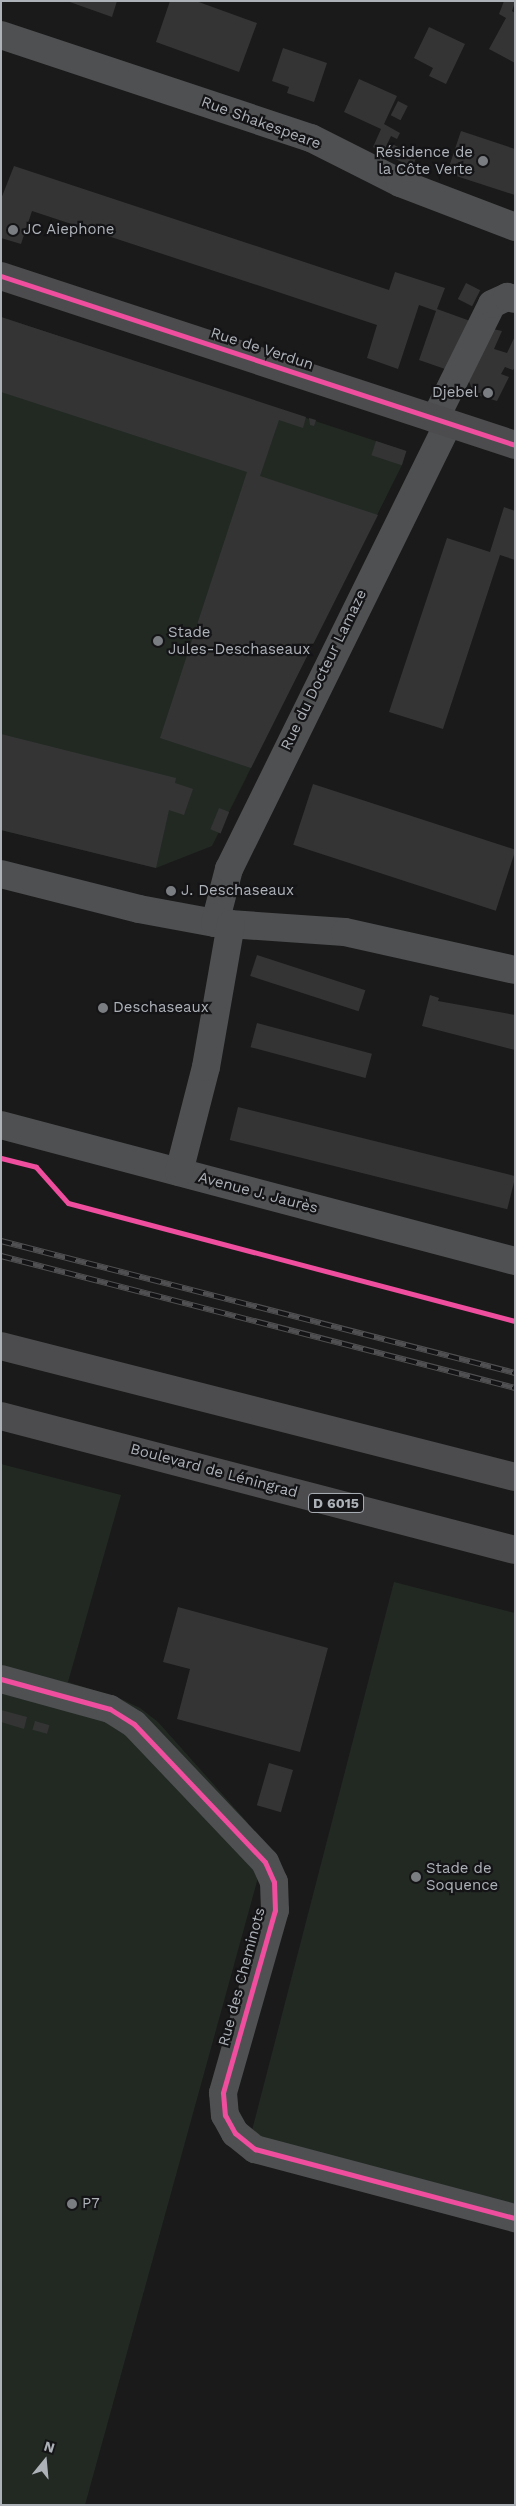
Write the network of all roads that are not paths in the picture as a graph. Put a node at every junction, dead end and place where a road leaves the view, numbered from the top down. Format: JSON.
{"nodes":[{"id":1,"x":1,"y":35,"type":"edge"},
{"id":2,"x":515,"y":227,"type":"edge"},
{"id":3,"x":1,"y":276,"type":"edge"},
{"id":4,"x":515,"y":299,"type":"edge"},
{"id":5,"x":441,"y":421,"type":"junction"},
{"id":6,"x":515,"y":445,"type":"edge"},
{"id":7,"x":1,"y":874,"type":"edge"},
{"id":8,"x":223,"y":924,"type":"junction"},
{"id":9,"x":515,"y":970,"type":"edge"},
{"id":10,"x":1,"y":1125,"type":"edge"},
{"id":11,"x":179,"y":1172,"type":"junction"},
{"id":12,"x":515,"y":1262,"type":"edge"},
{"id":13,"x":1,"y":1346,"type":"edge"},
{"id":14,"x":1,"y":1416,"type":"edge"},
{"id":15,"x":515,"y":1477,"type":"edge"},
{"id":16,"x":515,"y":1550,"type":"edge"},
{"id":17,"x":1,"y":1679,"type":"edge"},
{"id":18,"x":515,"y":2218,"type":"edge"}],
"edges":[{"from":1,"to":2,"type":"street","name":"Rue Shakespeare"},
{"from":3,"to":5,"type":"main road","name":"Rue de Verdun"},
{"from":4,"to":5,"type":"street","name":"Rue du Docteur Lamaze"},
{"from":5,"to":6,"type":"main road","name":"Rue de Verdun"},
{"from":5,"to":8,"type":"street","name":"Rue du Docteur Lamaze"},
{"from":7,"to":8,"type":"street"},
{"from":8,"to":9,"type":"street"},
{"from":8,"to":11,"type":"street","name":"Rue du Docteur Lamaze"},
{"from":10,"to":11,"type":"street","name":"Avenue J. Jaurès"},
{"from":11,"to":12,"type":"street","name":"Avenue J. Jaurès"},
{"from":13,"to":15,"type":"main road"},
{"from":14,"to":16,"type":"main road","name":"Boulevard de Léningrad","number":"D 6015"},
{"from":17,"to":18,"type":"street","name":"Rue des Cheminots"}]}
